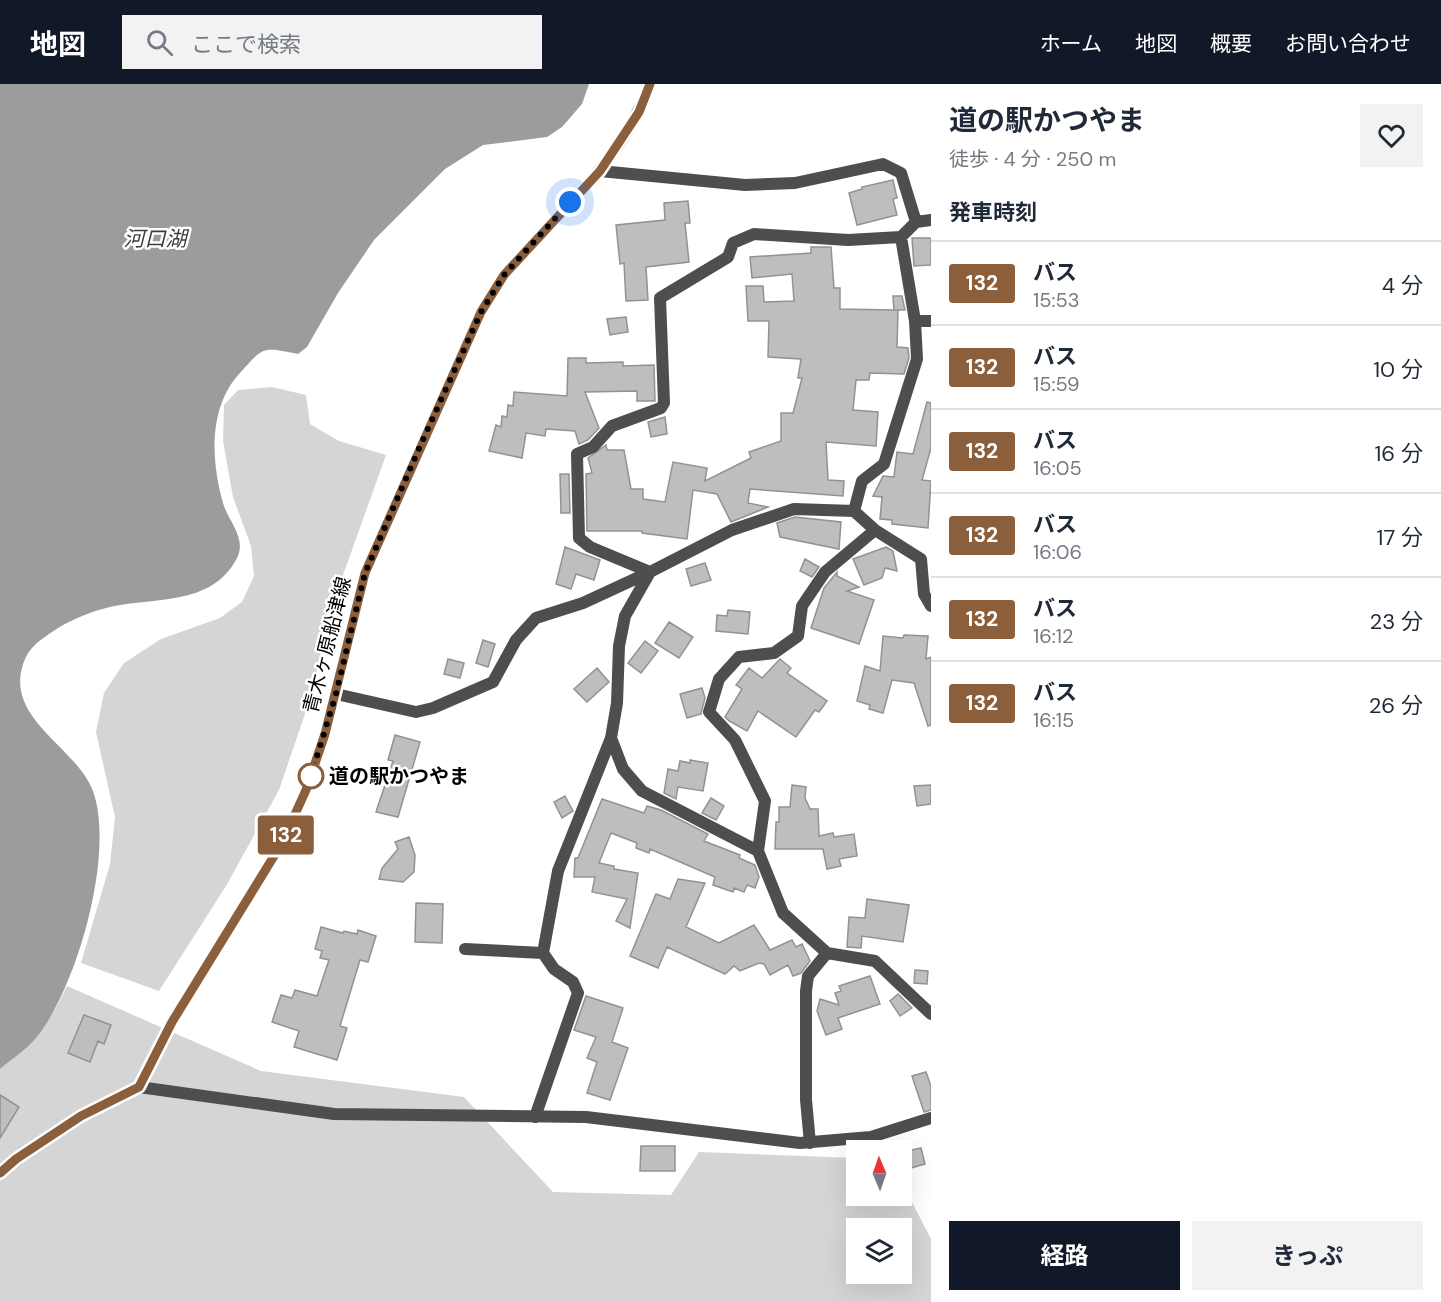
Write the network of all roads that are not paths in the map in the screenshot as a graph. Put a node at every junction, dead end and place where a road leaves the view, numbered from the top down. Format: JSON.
{"nodes":[{"id":1,"x":650,"y":84,"type":"edge"},
{"id":2,"x":600,"y":171,"type":"junction"},
{"id":3,"x":931,"y":220,"type":"edge"},
{"id":4,"x":916,"y":222,"type":"junction"},
{"id":5,"x":901,"y":237,"type":"junction"},
{"id":6,"x":915,"y":321,"type":"junction"},
{"id":7,"x":931,"y":321,"type":"edge"},
{"id":8,"x":854,"y":512,"type":"junction"},
{"id":9,"x":875,"y":530,"type":"junction"},
{"id":10,"x":926,"y":560,"type":"edge"},
{"id":11,"x":651,"y":573,"type":"junction"},
{"id":12,"x":931,"y":606,"type":"edge"},
{"id":13,"x":336,"y":694,"type":"junction"},
{"id":14,"x":611,"y":738,"type":"junction"},
{"id":15,"x":758,"y":851,"type":"junction"},
{"id":16,"x":465,"y":949,"type":"dead end"},
{"id":17,"x":543,"y":953,"type":"junction"},
{"id":18,"x":827,"y":954,"type":"junction"},
{"id":19,"x":931,"y":1014,"type":"edge"},
{"id":20,"x":139,"y":1087,"type":"junction"},
{"id":21,"x":535,"y":1117,"type":"junction"},
{"id":22,"x":931,"y":1118,"type":"edge"},
{"id":23,"x":810,"y":1143,"type":"junction"},
{"id":24,"x":0,"y":1173,"type":"edge"}],
"edges":[{"from":1,"to":2,"type":"main road","name":"青木ヶ原船津線"},
{"from":2,"to":4,"type":"street"},
{"from":2,"to":13,"type":"main road","name":"青木ヶ原船津線"},
{"from":3,"to":4,"type":"street"},
{"from":4,"to":5,"type":"street"},
{"from":5,"to":6,"type":"street"},
{"from":5,"to":11,"type":"street"},
{"from":6,"to":7,"type":"street"},
{"from":6,"to":8,"type":"street"},
{"from":8,"to":9,"type":"street"},
{"from":8,"to":11,"type":"street"},
{"from":9,"to":10,"type":"street"},
{"from":9,"to":15,"type":"street"},
{"from":10,"to":12,"type":"street"},
{"from":11,"to":13,"type":"street"},
{"from":11,"to":14,"type":"street"},
{"from":13,"to":20,"type":"main road","name":"青木ヶ原船津線"},
{"from":14,"to":15,"type":"street"},
{"from":14,"to":17,"type":"street"},
{"from":15,"to":18,"type":"street"},
{"from":16,"to":17,"type":"street"},
{"from":17,"to":21,"type":"street"},
{"from":18,"to":19,"type":"street"},
{"from":18,"to":23,"type":"street"},
{"from":20,"to":21,"type":"street"},
{"from":20,"to":24,"type":"main road"},
{"from":21,"to":23,"type":"street"},
{"from":22,"to":23,"type":"street"}]}
